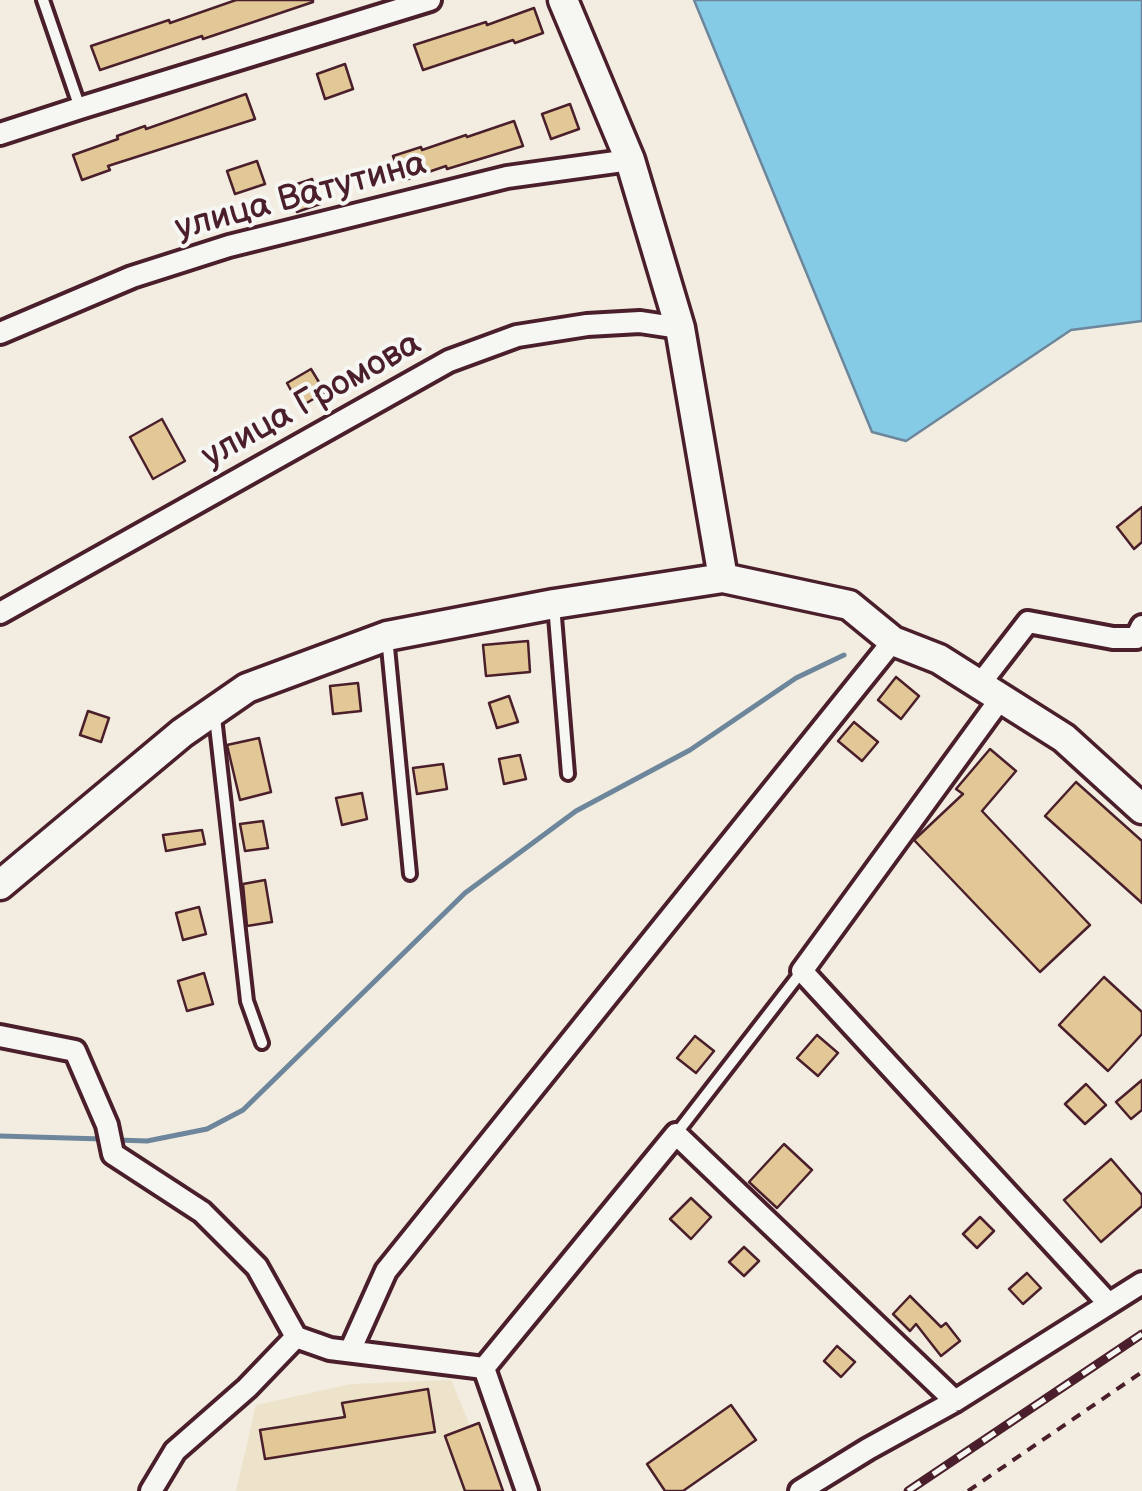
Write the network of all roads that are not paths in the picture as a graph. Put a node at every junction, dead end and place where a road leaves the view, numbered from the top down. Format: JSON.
{"nodes":[{"id":1,"x":43,"y":0,"type":"edge"},
{"id":2,"x":430,"y":0,"type":"edge"},
{"id":3,"x":563,"y":0,"type":"edge"},
{"id":4,"x":80,"y":108,"type":"junction"},
{"id":5,"x":0,"y":134,"type":"edge"},
{"id":6,"x":630,"y":160,"type":"junction"},
{"id":7,"x":680,"y":328,"type":"junction"},
{"id":8,"x":0,"y":333,"type":"edge"},
{"id":9,"x":723,"y":578,"type":"junction"},
{"id":10,"x":554,"y":604,"type":"junction"},
{"id":11,"x":0,"y":613,"type":"edge"},
{"id":12,"x":1142,"y":626,"type":"edge"},
{"id":13,"x":387,"y":636,"type":"junction"},
{"id":14,"x":893,"y":641,"type":"junction"},
{"id":15,"x":990,"y":691,"type":"junction"},
{"id":16,"x":214,"y":711,"type":"junction"},
{"id":17,"x":568,"y":774,"type":"dead end"},
{"id":18,"x":1142,"y":809,"type":"edge"},
{"id":19,"x":410,"y":874,"type":"dead end"},
{"id":20,"x":0,"y":885,"type":"edge"},
{"id":21,"x":802,"y":971,"type":"junction"},
{"id":22,"x":0,"y":1036,"type":"edge"},
{"id":23,"x":262,"y":1043,"type":"dead end"},
{"id":24,"x":676,"y":1134,"type":"junction"},
{"id":25,"x":1142,"y":1282,"type":"edge"},
{"id":26,"x":1109,"y":1304,"type":"junction"},
{"id":27,"x":296,"y":1336,"type":"junction"},
{"id":28,"x":350,"y":1351,"type":"junction"},
{"id":29,"x":484,"y":1368,"type":"junction"},
{"id":30,"x":955,"y":1400,"type":"junction"},
{"id":31,"x":151,"y":1491,"type":"edge"},
{"id":32,"x":527,"y":1491,"type":"edge"},
{"id":33,"x":800,"y":1491,"type":"edge"}],
"edges":[{"from":1,"to":4,"type":"lane"},
{"from":2,"to":4,"type":"street"},
{"from":3,"to":6,"type":"main road"},
{"from":4,"to":5,"type":"street"},
{"from":6,"to":7,"type":"main road"},
{"from":6,"to":8,"type":"street","name":"улица Ватутина"},
{"from":7,"to":9,"type":"main road"},
{"from":7,"to":11,"type":"street","name":"улица Громова"},
{"from":9,"to":10,"type":"main road"},
{"from":9,"to":14,"type":"main road"},
{"from":10,"to":13,"type":"main road"},
{"from":10,"to":17,"type":"lane"},
{"from":12,"to":15,"type":"street"},
{"from":13,"to":16,"type":"main road"},
{"from":13,"to":19,"type":"lane"},
{"from":14,"to":15,"type":"main road"},
{"from":14,"to":28,"type":"street"},
{"from":15,"to":18,"type":"main road"},
{"from":15,"to":21,"type":"street"},
{"from":16,"to":20,"type":"main road"},
{"from":16,"to":23,"type":"lane"},
{"from":21,"to":24,"type":"lane"},
{"from":21,"to":26,"type":"street"},
{"from":22,"to":27,"type":"street"},
{"from":24,"to":29,"type":"street"},
{"from":24,"to":30,"type":"street"},
{"from":25,"to":26,"type":"street"},
{"from":26,"to":30,"type":"street"},
{"from":27,"to":28,"type":"street"},
{"from":27,"to":31,"type":"street"},
{"from":28,"to":29,"type":"street"},
{"from":29,"to":32,"type":"street"},
{"from":30,"to":33,"type":"street"}]}
